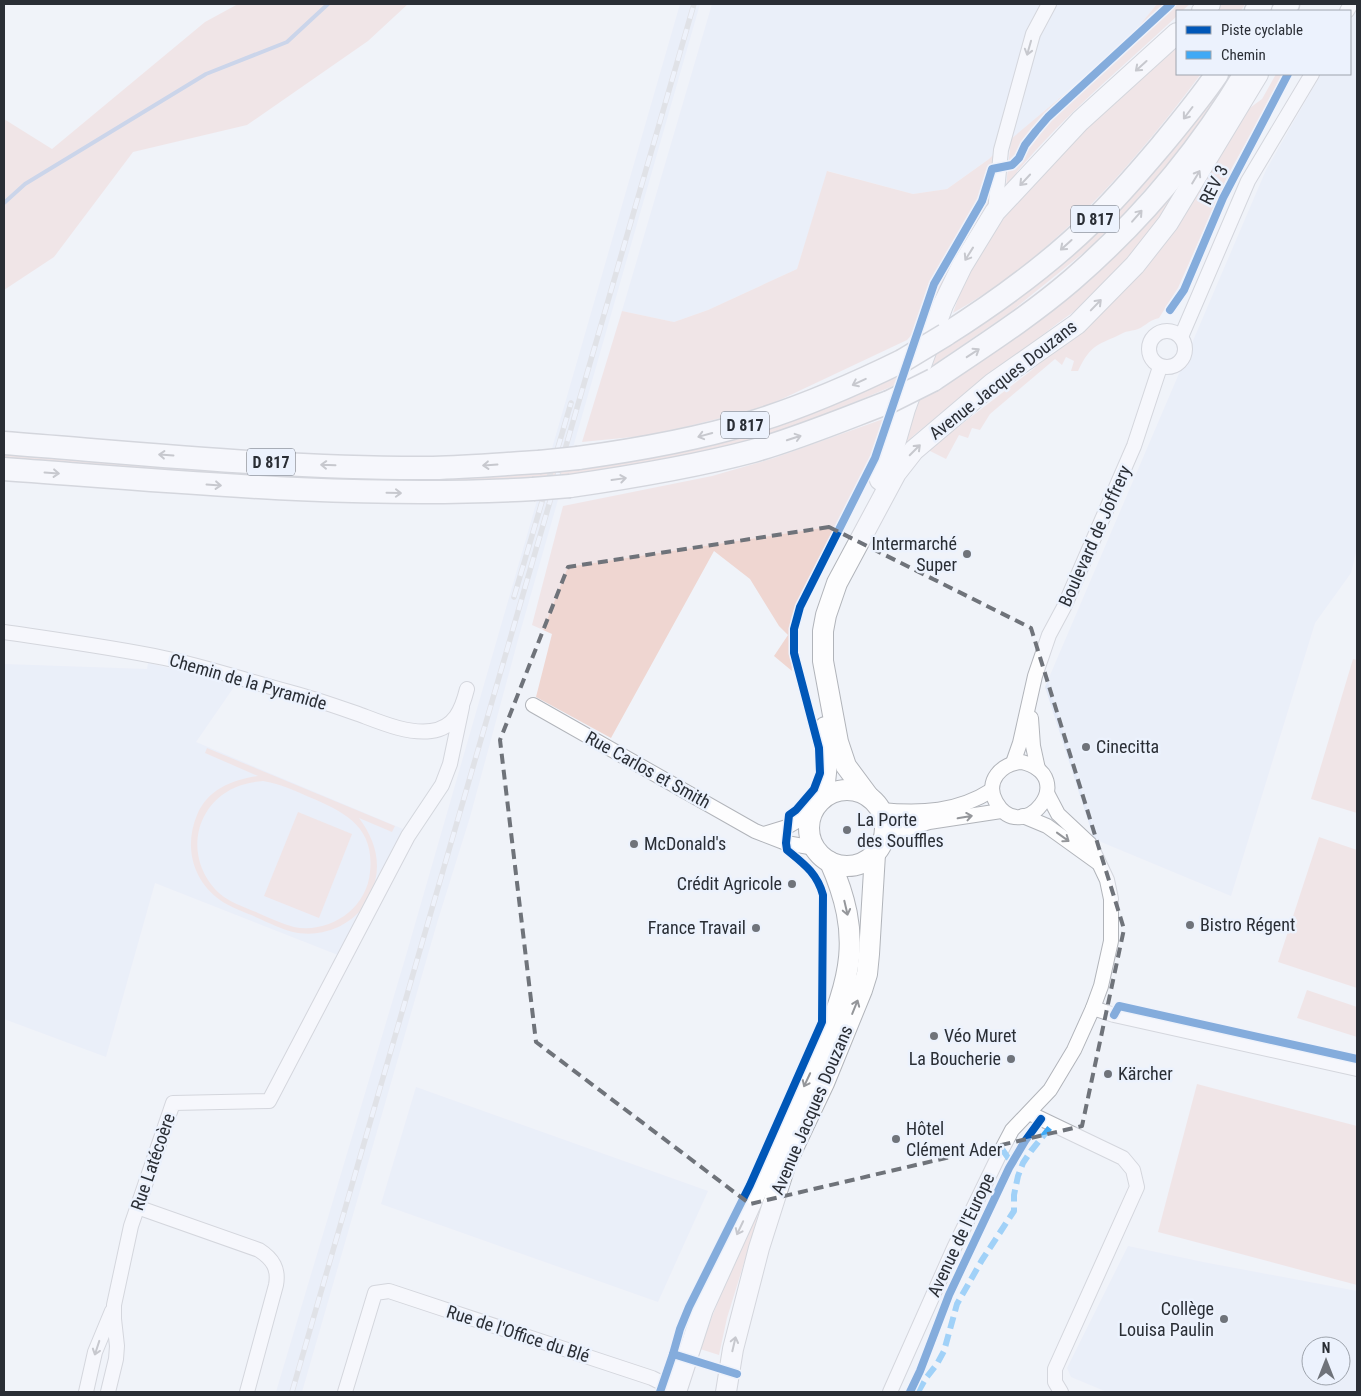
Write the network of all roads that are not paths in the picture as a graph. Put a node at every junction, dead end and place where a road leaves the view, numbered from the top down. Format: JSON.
{"nodes":[{"id":1,"x":1049,"y":4,"type":"edge"},
{"id":2,"x":1176,"y":34,"type":"edge"},
{"id":3,"x":1216,"y":75,"type":"edge"},
{"id":4,"x":1244,"y":75,"type":"edge"},
{"id":5,"x":1257,"y":75,"type":"edge"},
{"id":6,"x":1311,"y":75,"type":"edge"},
{"id":7,"x":995,"y":212,"type":"junction"},
{"id":8,"x":1181,"y":338,"type":"junction"},
{"id":9,"x":1160,"y":366,"type":"junction"},
{"id":10,"x":4,"y":443,"type":"edge"},
{"id":11,"x":4,"y":469,"type":"edge"},
{"id":12,"x":4,"y":632,"type":"edge"},
{"id":13,"x":467,"y":689,"type":"dead end"},
{"id":14,"x":1030,"y":704,"type":"junction"},
{"id":15,"x":532,"y":705,"type":"dead end"},
{"id":16,"x":462,"y":708,"type":"junction"},
{"id":17,"x":1013,"y":762,"type":"junction"},
{"id":18,"x":1038,"y":769,"type":"junction"},
{"id":19,"x":992,"y":790,"type":"junction"},
{"id":20,"x":1047,"y":793,"type":"junction"},
{"id":21,"x":875,"y":803,"type":"junction"},
{"id":22,"x":817,"y":806,"type":"junction"},
{"id":23,"x":1001,"y":811,"type":"junction"},
{"id":24,"x":1023,"y":816,"type":"junction"},
{"id":25,"x":764,"y":834,"type":"junction"},
{"id":26,"x":884,"y":836,"type":"junction"},
{"id":27,"x":815,"y":848,"type":"junction"},
{"id":28,"x":875,"y":854,"type":"junction"},
{"id":29,"x":830,"y":862,"type":"junction"},
{"id":30,"x":1100,"y":864,"type":"junction"},
{"id":31,"x":1094,"y":1008,"type":"junction"},
{"id":32,"x":1357,"y":1069,"type":"edge"},
{"id":33,"x":1029,"y":1113,"type":"junction"},
{"id":34,"x":137,"y":1206,"type":"junction"},
{"id":35,"x":114,"y":1305,"type":"junction"},
{"id":36,"x":86,"y":1392,"type":"edge"},
{"id":37,"x":108,"y":1392,"type":"edge"},
{"id":38,"x":246,"y":1392,"type":"edge"},
{"id":39,"x":344,"y":1392,"type":"edge"},
{"id":40,"x":672,"y":1392,"type":"edge"},
{"id":41,"x":676,"y":1392,"type":"edge"},
{"id":42,"x":726,"y":1392,"type":"edge"},
{"id":43,"x":890,"y":1392,"type":"edge"},
{"id":44,"x":1061,"y":1392,"type":"edge"}],
"edges":[{"from":1,"to":7,"type":"street","one_way":true},
{"from":2,"to":7,"type":"main road","name":"Avenue Jacques Douzans","one_way":true},
{"from":3,"to":10,"type":"main road","number":"D 817","one_way":true,"bridge":true},
{"from":11,"to":4,"type":"main road","number":"D 817","one_way":true,"bridge":true},
{"from":21,"to":5,"type":"main road","name":"Avenue Jacques Douzans","one_way":true},
{"from":6,"to":8,"type":"street"},
{"from":7,"to":22,"type":"main road","name":"Avenue Jacques Douzans","one_way":true},
{"from":8,"to":9,"type":"street"},
{"from":8,"to":9,"type":"street"},
{"from":9,"to":14,"type":"street","name":"Boulevard de Joffrery"},
{"from":12,"to":16,"type":"street","name":"Chemin de la Pyramide"},
{"from":13,"to":16,"type":"street","name":"Chemin de la Pyramide"},
{"from":14,"to":17,"type":"street","name":"Boulevard de Joffrery"},
{"from":14,"to":18,"type":"street","name":"Boulevard de Joffrery"},
{"from":15,"to":25,"type":"street","name":"Rue Carlos et Smith"},
{"from":16,"to":34,"type":"street","name":"Rue Latécoère"},
{"from":17,"to":18,"type":"street"},
{"from":17,"to":19,"type":"street"},
{"from":18,"to":20,"type":"street"},
{"from":19,"to":21,"type":"street"},
{"from":19,"to":23,"type":"street"},
{"from":20,"to":24,"type":"street"},
{"from":20,"to":30,"type":"street","name":"Avenue de l'Europe"},
{"from":21,"to":22,"type":"main road"},
{"from":21,"to":26,"type":"main road"},
{"from":22,"to":25,"type":"street"},
{"from":22,"to":27,"type":"main road"},
{"from":23,"to":24,"type":"street"},
{"from":26,"to":23,"type":"street","one_way":true},
{"from":24,"to":30,"type":"street","one_way":true},
{"from":25,"to":27,"type":"street","name":"Rue Carlos et Smith"},
{"from":26,"to":28,"type":"main road"},
{"from":27,"to":29,"type":"main road"},
{"from":28,"to":29,"type":"main road"},
{"from":42,"to":28,"type":"main road","name":"Avenue Jacques Douzans","one_way":true},
{"from":29,"to":41,"type":"main road","name":"Avenue Jacques Douzans","one_way":true},
{"from":30,"to":31,"type":"street","name":"Avenue de l'Europe"},
{"from":31,"to":32,"type":"street"},
{"from":31,"to":33,"type":"street","name":"Avenue de l'Europe"},
{"from":33,"to":43,"type":"street","name":"Avenue de l'Europe"},
{"from":33,"to":44,"type":"street"},
{"from":34,"to":35,"type":"street","name":"Rue Latécoère"},
{"from":34,"to":38,"type":"street"},
{"from":35,"to":36,"type":"street","name":"Rue Latécoère","one_way":true},
{"from":35,"to":37,"type":"street","name":"Rue Latécoère"},
{"from":39,"to":40,"type":"street","name":"Rue de l'Office du Blé"}]}
